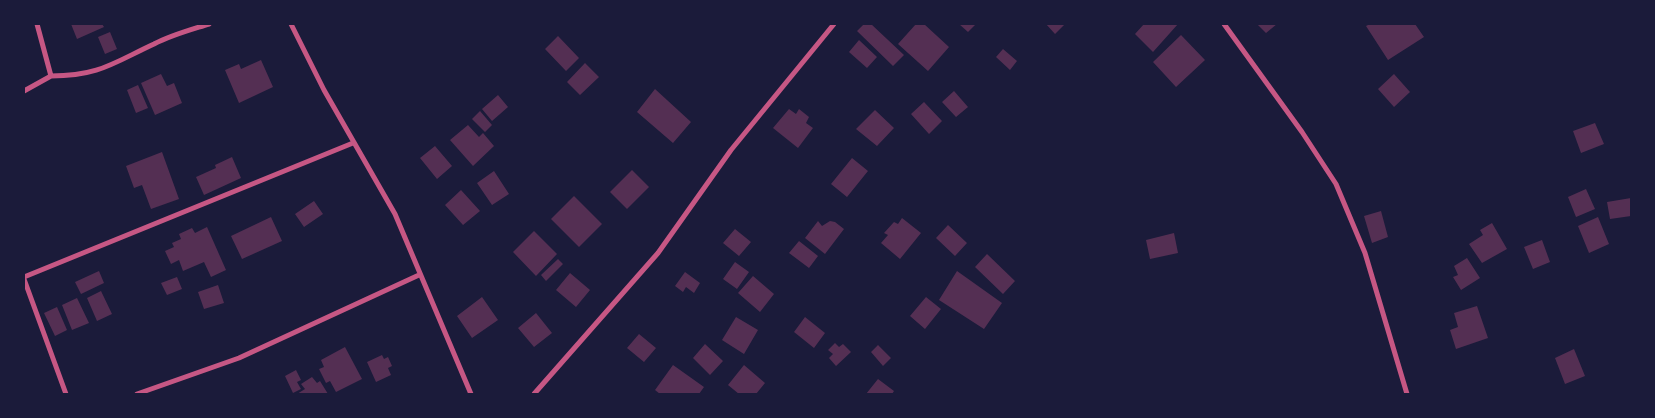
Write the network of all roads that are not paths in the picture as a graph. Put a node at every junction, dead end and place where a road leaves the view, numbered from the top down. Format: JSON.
{"nodes":[{"id":1,"x":37,"y":24,"type":"edge"},
{"id":2,"x":209,"y":24,"type":"edge"},
{"id":3,"x":291,"y":24,"type":"edge"},
{"id":4,"x":834,"y":24,"type":"edge"},
{"id":5,"x":1224,"y":24,"type":"edge"},
{"id":6,"x":51,"y":76,"type":"junction"},
{"id":7,"x":24,"y":91,"type":"edge"},
{"id":8,"x":353,"y":143,"type":"junction"},
{"id":9,"x":419,"y":276,"type":"junction"},
{"id":10,"x":24,"y":278,"type":"edge"},
{"id":11,"x":66,"y":394,"type":"edge"},
{"id":12,"x":137,"y":394,"type":"edge"},
{"id":13,"x":471,"y":394,"type":"edge"},
{"id":14,"x":534,"y":394,"type":"edge"},
{"id":15,"x":1407,"y":394,"type":"edge"}],
"edges":[{"from":1,"to":6,"type":"street"},
{"from":2,"to":6,"type":"street"},
{"from":3,"to":8,"type":"street"},
{"from":4,"to":14,"type":"street"},
{"from":5,"to":15,"type":"street"},
{"from":6,"to":7,"type":"street"},
{"from":8,"to":9,"type":"street"},
{"from":8,"to":10,"type":"street"},
{"from":9,"to":12,"type":"street"},
{"from":9,"to":13,"type":"street"},
{"from":10,"to":11,"type":"street"}]}
